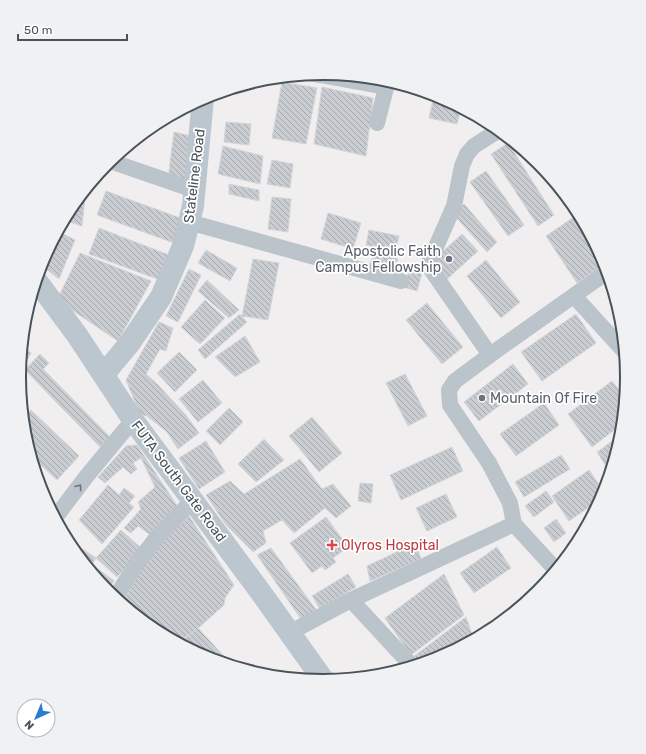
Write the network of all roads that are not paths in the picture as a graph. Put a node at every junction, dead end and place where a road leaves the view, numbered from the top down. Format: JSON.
{"nodes":[{"id":1,"x":386,"y":87,"type":"edge"},
{"id":2,"x":202,"y":106,"type":"edge"},
{"id":3,"x":377,"y":123,"type":"dead end"},
{"id":4,"x":493,"y":134,"type":"edge"},
{"id":5,"x":117,"y":163,"type":"edge"},
{"id":6,"x":194,"y":190,"type":"junction"},
{"id":7,"x":189,"y":222,"type":"junction"},
{"id":8,"x":602,"y":276,"type":"edge"},
{"id":9,"x":401,"y":281,"type":"dead end"},
{"id":10,"x":41,"y":286,"type":"edge"},
{"id":11,"x":574,"y":296,"type":"junction"},
{"id":12,"x":618,"y":345,"type":"edge"},
{"id":13,"x":490,"y":355,"type":"junction"},
{"id":14,"x":104,"y":374,"type":"junction"},
{"id":15,"x":133,"y":420,"type":"junction"},
{"id":16,"x":193,"y":500,"type":"junction"},
{"id":17,"x":59,"y":512,"type":"edge"},
{"id":18,"x":514,"y":524,"type":"junction"},
{"id":19,"x":552,"y":566,"type":"edge"},
{"id":20,"x":119,"y":592,"type":"edge"},
{"id":21,"x":351,"y":600,"type":"junction"},
{"id":22,"x":289,"y":633,"type":"junction"},
{"id":23,"x":408,"y":661,"type":"edge"},
{"id":24,"x":319,"y":674,"type":"edge"}],
"edges":[{"from":1,"to":3,"type":"street"},
{"from":2,"to":6,"type":"main road","name":"Stateline Road"},
{"from":4,"to":13,"type":"street"},
{"from":5,"to":6,"type":"street"},
{"from":6,"to":7,"type":"main road","name":"Stateline Road"},
{"from":7,"to":9,"type":"street"},
{"from":7,"to":14,"type":"main road","name":"Stateline Road"},
{"from":8,"to":11,"type":"street"},
{"from":10,"to":14,"type":"main road","name":"FUTA South Gate Road"},
{"from":11,"to":12,"type":"street"},
{"from":11,"to":13,"type":"street"},
{"from":13,"to":18,"type":"street"},
{"from":14,"to":15,"type":"main road","name":"FUTA South Gate Road"},
{"from":15,"to":16,"type":"main road","name":"FUTA South Gate Road"},
{"from":17,"to":15,"type":"street","one_way":true},
{"from":16,"to":20,"type":"street"},
{"from":16,"to":22,"type":"main road","name":"FUTA South Gate Road"},
{"from":18,"to":19,"type":"street"},
{"from":18,"to":21,"type":"street"},
{"from":21,"to":22,"type":"street"},
{"from":21,"to":23,"type":"street"},
{"from":22,"to":24,"type":"main road","name":"FUTA South Gate Road"}]}
